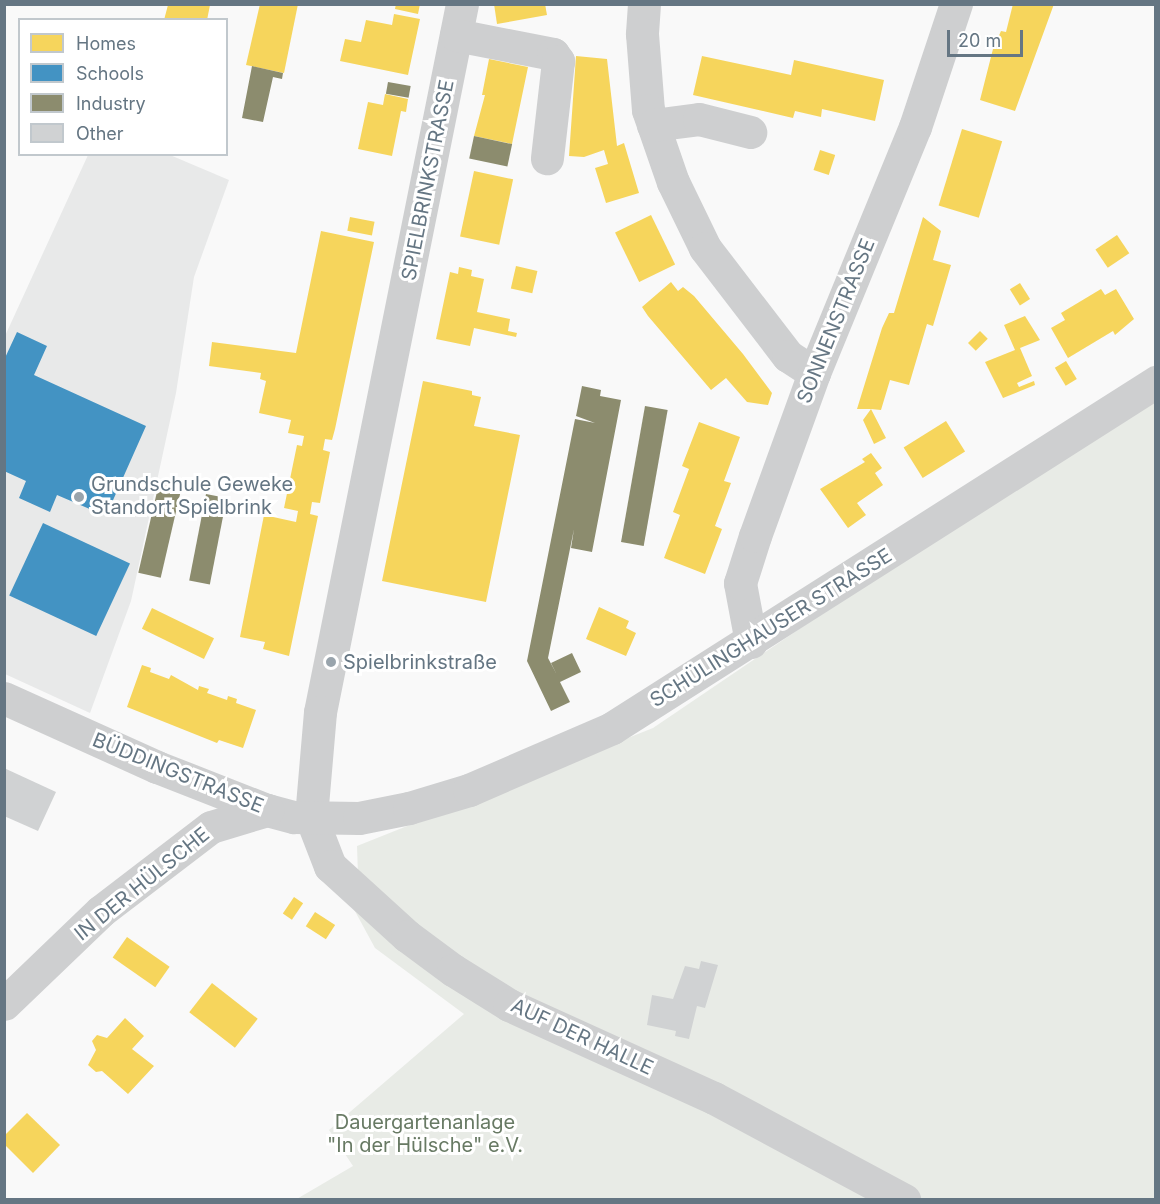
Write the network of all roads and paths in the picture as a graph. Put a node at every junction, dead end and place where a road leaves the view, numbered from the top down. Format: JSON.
{"nodes":[{"id":1,"x":644,"y":4,"type":"edge"},
{"id":2,"x":956,"y":4,"type":"edge"},
{"id":3,"x":459,"y":20,"type":"edge"},
{"id":4,"x":653,"y":125,"type":"junction"},
{"id":5,"x":750,"y":132,"type":"dead end"},
{"id":6,"x":547,"y":158,"type":"dead end"},
{"id":7,"x":814,"y":374,"type":"junction"},
{"id":8,"x":1155,"y":382,"type":"edge"},
{"id":9,"x":751,"y":642,"type":"junction"},
{"id":10,"x":4,"y":698,"type":"edge"},
{"id":11,"x":267,"y":810,"type":"junction"},
{"id":12,"x":311,"y":817,"type":"junction"},
{"id":13,"x":359,"y":818,"type":"joint"},
{"id":14,"x":4,"y":1004,"type":"edge"},
{"id":15,"x":904,"y":1200,"type":"edge"}],
"edges":[{"from":1,"to":4,"type":"street"},
{"from":2,"to":7,"type":"street","name":"SONNENSTRASSE"},
{"from":3,"to":6,"type":"street"},
{"from":3,"to":12,"type":"street","name":"SPIELBRINKSTRASSE"},
{"from":4,"to":5,"type":"street"},
{"from":4,"to":7,"type":"street"},
{"from":7,"to":9,"type":"street","name":"SONNENSTRASSE"},
{"from":8,"to":9,"type":"street","name":"SCHÜLINGHAUSER STRASSE"},
{"from":9,"to":13,"type":"street","name":"SCHÜLINGHAUSER STRASSE"},
{"from":10,"to":11,"type":"street","name":"BÜDDINGSTRASSE"},
{"from":11,"to":12,"type":"street","name":"BÜDDINGSTRASSE"},
{"from":11,"to":14,"type":"street","name":"IN DER HÜLSCHE"},
{"from":12,"to":13,"type":"street","name":"BÜDDINGSTRASSE"},
{"from":12,"to":15,"type":"street","name":"AUF DER HALLE"}]}
